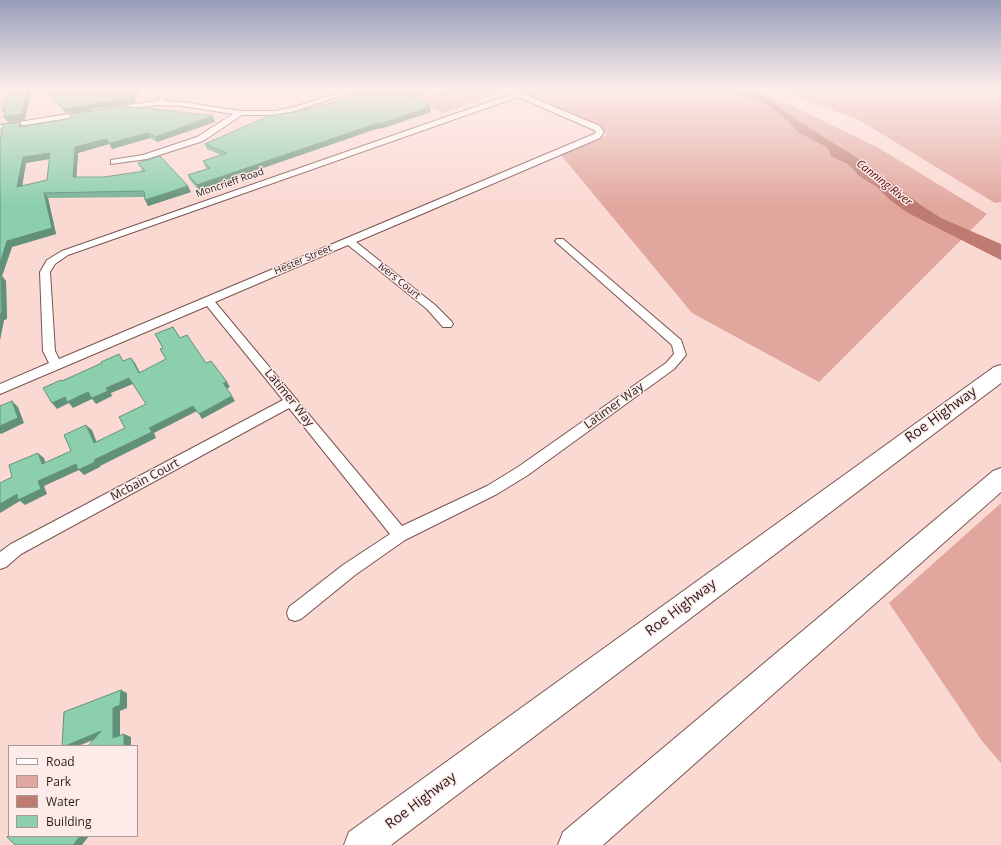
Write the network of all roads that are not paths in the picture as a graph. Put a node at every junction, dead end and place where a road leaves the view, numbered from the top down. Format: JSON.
{"nodes":[{"id":1,"x":218,"y":127,"type":"edge"},
{"id":2,"x":424,"y":127,"type":"edge"},
{"id":3,"x":596,"y":127,"type":"edge"},
{"id":4,"x":114,"y":162,"type":"dead end"},
{"id":5,"x":349,"y":241,"type":"junction"},
{"id":6,"x":560,"y":241,"type":"dead end"},
{"id":7,"x":208,"y":300,"type":"junction"},
{"id":8,"x":447,"y":324,"type":"dead end"},
{"id":9,"x":56,"y":365,"type":"junction"},
{"id":10,"x":1001,"y":372,"type":"edge"},
{"id":11,"x":0,"y":389,"type":"edge"},
{"id":12,"x":292,"y":401,"type":"junction"},
{"id":13,"x":1001,"y":478,"type":"edge"},
{"id":14,"x":400,"y":535,"type":"junction"},
{"id":15,"x":0,"y":562,"type":"edge"},
{"id":16,"x":295,"y":613,"type":"dead end"},
{"id":17,"x":362,"y":845,"type":"edge"},
{"id":18,"x":576,"y":845,"type":"edge"}],
"edges":[{"from":1,"to":4,"type":"street"},
{"from":2,"to":9,"type":"street","name":"Moncrieff Road"},
{"from":3,"to":5,"type":"street","name":"Hester Street"},
{"from":5,"to":7,"type":"street","name":"Hester Street"},
{"from":5,"to":8,"type":"street","name":"Ivers Court"},
{"from":6,"to":14,"type":"street","name":"Latimer Way"},
{"from":7,"to":9,"type":"street","name":"Hester Street"},
{"from":7,"to":12,"type":"street","name":"Latimer Way"},
{"from":9,"to":11,"type":"street","name":"Hester Street"},
{"from":10,"to":17,"type":"highway","name":"Roe Highway"},
{"from":12,"to":14,"type":"street","name":"Latimer Way"},
{"from":12,"to":15,"type":"street","name":"Mcbain Court"},
{"from":13,"to":18,"type":"highway"},
{"from":14,"to":16,"type":"street","name":"Latimer Way"}]}
